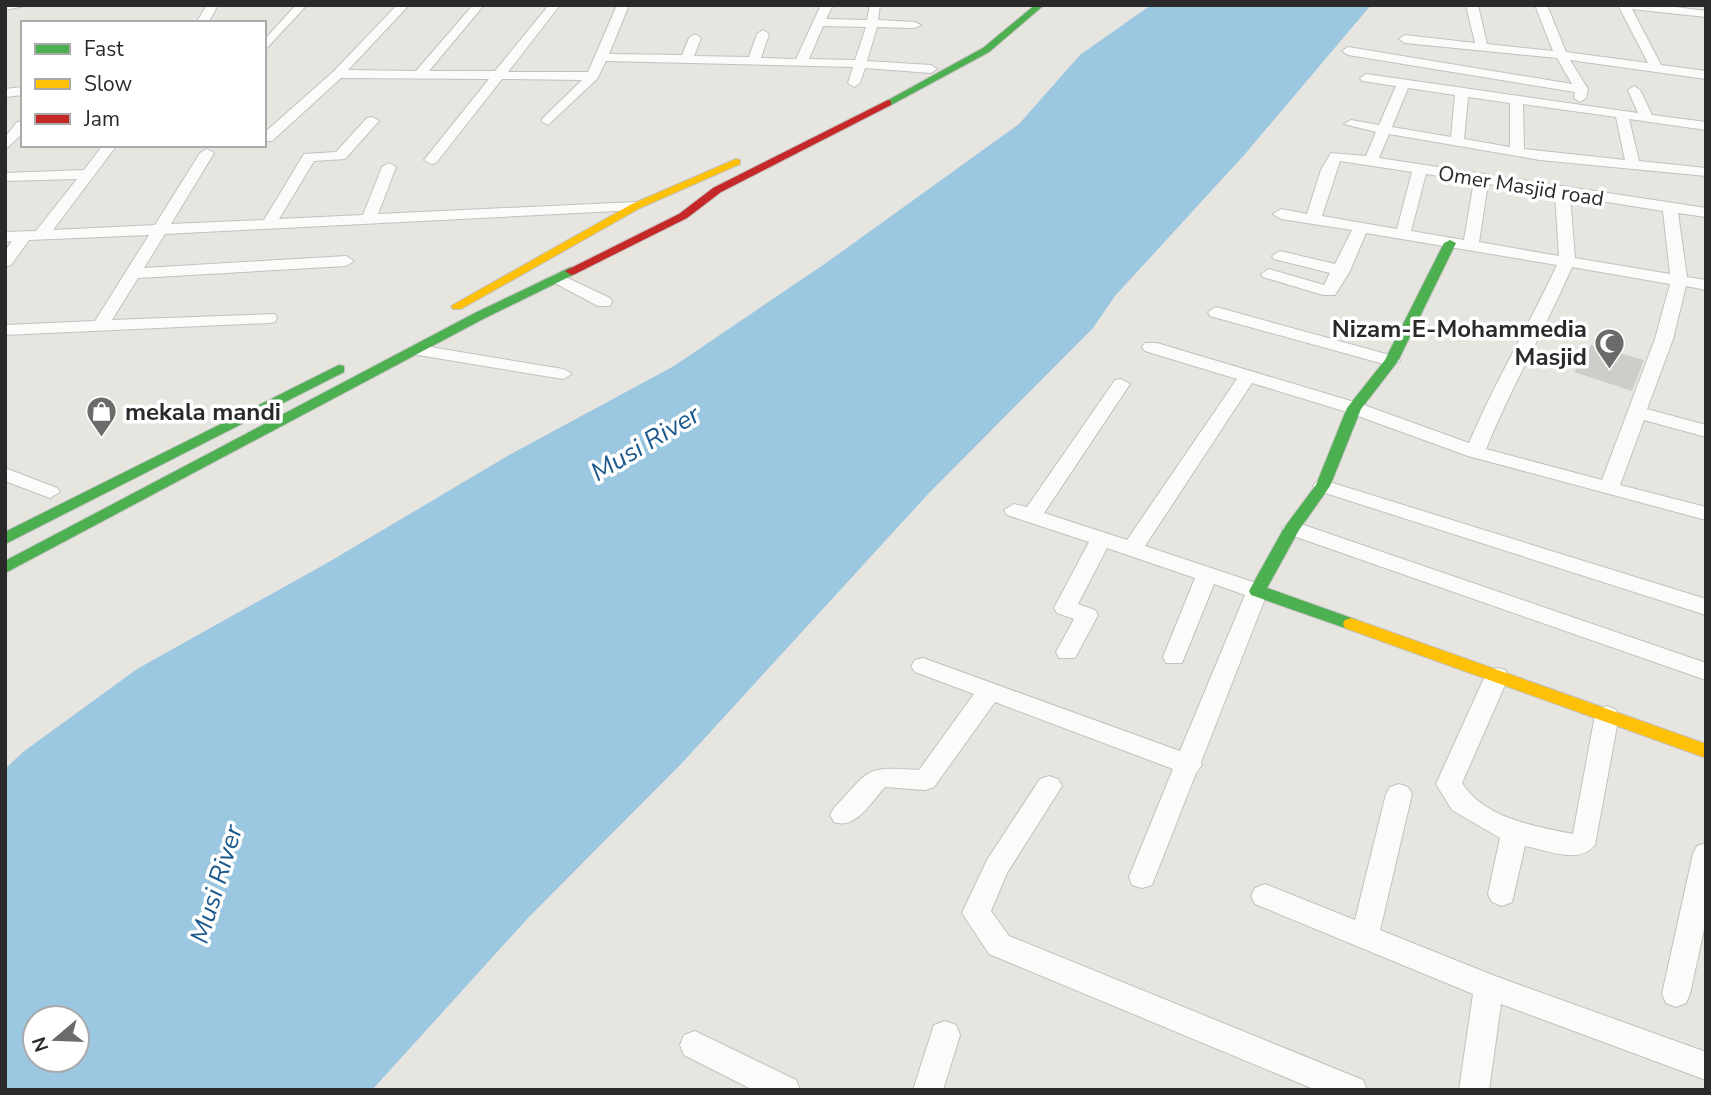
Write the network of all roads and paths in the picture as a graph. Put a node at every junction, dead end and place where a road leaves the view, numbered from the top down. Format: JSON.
{"nodes":[{"id":1,"x":24,"y":5,"type":"edge"},
{"id":2,"x":213,"y":5,"type":"edge"},
{"id":3,"x":302,"y":5,"type":"edge"},
{"id":4,"x":404,"y":5,"type":"edge"},
{"id":5,"x":479,"y":5,"type":"edge"},
{"id":6,"x":555,"y":5,"type":"edge"},
{"id":7,"x":623,"y":5,"type":"edge"},
{"id":8,"x":827,"y":5,"type":"edge"},
{"id":9,"x":1018,"y":5,"type":"edge"},
{"id":10,"x":1040,"y":5,"type":"edge"},
{"id":11,"x":1472,"y":5,"type":"edge"},
{"id":12,"x":1541,"y":5,"type":"edge"},
{"id":13,"x":1623,"y":5,"type":"edge"},
{"id":14,"x":1629,"y":5,"type":"edge"},
{"id":15,"x":1702,"y":5,"type":"edge"},
{"id":16,"x":875,"y":6,"type":"edge"},
{"id":17,"x":5,"y":7,"type":"edge"},
{"id":18,"x":1706,"y":12,"type":"edge"},
{"id":19,"x":203,"y":21,"type":"edge"},
{"id":20,"x":819,"y":22,"type":"junction"},
{"id":21,"x":872,"y":23,"type":"junction"},
{"id":22,"x":915,"y":24,"type":"dead end"},
{"id":23,"x":763,"y":34,"type":"dead end"},
{"id":24,"x":695,"y":38,"type":"dead end"},
{"id":25,"x":1405,"y":39,"type":"dead end"},
{"id":26,"x":266,"y":45,"type":"edge"},
{"id":27,"x":1482,"y":47,"type":"junction"},
{"id":28,"x":1348,"y":51,"type":"dead end"},
{"id":29,"x":1561,"y":55,"type":"junction"},
{"id":30,"x":602,"y":57,"type":"junction"},
{"id":31,"x":687,"y":59,"type":"junction"},
{"id":32,"x":754,"y":61,"type":"junction"},
{"id":33,"x":801,"y":62,"type":"junction"},
{"id":34,"x":862,"y":64,"type":"junction"},
{"id":35,"x":931,"y":69,"type":"junction"},
{"id":36,"x":1657,"y":69,"type":"junction"},
{"id":37,"x":338,"y":74,"type":"junction"},
{"id":38,"x":419,"y":74,"type":"junction"},
{"id":39,"x":498,"y":75,"type":"junction"},
{"id":40,"x":1706,"y":75,"type":"edge"},
{"id":41,"x":593,"y":76,"type":"junction"},
{"id":42,"x":1366,"y":78,"type":"dead end"},
{"id":43,"x":854,"y":83,"type":"dead end"},
{"id":44,"x":1403,"y":83,"type":"junction"},
{"id":45,"x":1582,"y":89,"type":"junction"},
{"id":46,"x":1634,"y":90,"type":"dead end"},
{"id":47,"x":1462,"y":92,"type":"junction"},
{"id":48,"x":1516,"y":100,"type":"junction"},
{"id":49,"x":1578,"y":111,"type":"junction"},
{"id":50,"x":1622,"y":116,"type":"junction"},
{"id":51,"x":1648,"y":119,"type":"junction"},
{"id":52,"x":372,"y":121,"type":"dead end"},
{"id":53,"x":548,"y":121,"type":"dead end"},
{"id":54,"x":1351,"y":124,"type":"dead end"},
{"id":55,"x":21,"y":126,"type":"edge"},
{"id":56,"x":1706,"y":126,"type":"edge"},
{"id":57,"x":813,"y":129,"type":"junction"},
{"id":58,"x":1382,"y":129,"type":"junction"},
{"id":59,"x":829,"y":135,"type":"junction"},
{"id":60,"x":267,"y":138,"type":"dead end"},
{"id":61,"x":1457,"y":142,"type":"junction"},
{"id":62,"x":5,"y":146,"type":"edge"},
{"id":63,"x":108,"y":147,"type":"edge"},
{"id":64,"x":1517,"y":152,"type":"junction"},
{"id":65,"x":207,"y":153,"type":"dead end"},
{"id":66,"x":431,"y":160,"type":"dead end"},
{"id":67,"x":1371,"y":162,"type":"junction"},
{"id":68,"x":1633,"y":164,"type":"junction"},
{"id":69,"x":389,"y":167,"type":"dead end"},
{"id":70,"x":1420,"y":170,"type":"junction"},
{"id":71,"x":1706,"y":172,"type":"edge"},
{"id":72,"x":86,"y":174,"type":"junction"},
{"id":73,"x":5,"y":177,"type":"edge"},
{"id":74,"x":1481,"y":180,"type":"junction"},
{"id":75,"x":1562,"y":192,"type":"junction"},
{"id":76,"x":636,"y":206,"type":"junction"},
{"id":77,"x":1671,"y":208,"type":"junction"},
{"id":78,"x":1706,"y":213,"type":"edge"},
{"id":79,"x":1281,"y":214,"type":"dead end"},
{"id":80,"x":369,"y":218,"type":"junction"},
{"id":81,"x":1313,"y":220,"type":"junction"},
{"id":82,"x":270,"y":222,"type":"junction"},
{"id":83,"x":161,"y":228,"type":"junction"},
{"id":84,"x":1361,"y":228,"type":"junction"},
{"id":85,"x":1403,"y":234,"type":"junction"},
{"id":86,"x":32,"y":236,"type":"junction"},
{"id":87,"x":5,"y":237,"type":"edge"},
{"id":88,"x":1450,"y":243,"type":"junction"},
{"id":89,"x":1471,"y":248,"type":"junction"},
{"id":90,"x":1280,"y":256,"type":"dead end"},
{"id":91,"x":346,"y":261,"type":"dead end"},
{"id":92,"x":1567,"y":261,"type":"junction"},
{"id":93,"x":5,"y":262,"type":"edge"},
{"id":94,"x":1342,"y":271,"type":"junction"},
{"id":95,"x":133,"y":273,"type":"junction"},
{"id":96,"x":1269,"y":274,"type":"dead end"},
{"id":97,"x":557,"y":278,"type":"junction"},
{"id":98,"x":1679,"y":280,"type":"junction"},
{"id":99,"x":1706,"y":285,"type":"edge"},
{"id":100,"x":604,"y":302,"type":"dead end"},
{"id":101,"x":447,"y":312,"type":"dead end"},
{"id":102,"x":1216,"y":312,"type":"dead end"},
{"id":103,"x":269,"y":318,"type":"dead end"},
{"id":104,"x":100,"y":326,"type":"junction"},
{"id":105,"x":5,"y":330,"type":"edge"},
{"id":106,"x":1151,"y":347,"type":"dead end"},
{"id":107,"x":418,"y":350,"type":"junction"},
{"id":108,"x":1391,"y":361,"type":"junction"},
{"id":109,"x":353,"y":362,"type":"dead end"},
{"id":110,"x":563,"y":374,"type":"dead end"},
{"id":111,"x":1248,"y":376,"type":"junction"},
{"id":112,"x":1121,"y":384,"type":"dead end"},
{"id":113,"x":1354,"y":408,"type":"junction"},
{"id":114,"x":1636,"y":412,"type":"junction"},
{"id":115,"x":1706,"y":431,"type":"edge"},
{"id":116,"x":1475,"y":452,"type":"junction"},
{"id":117,"x":5,"y":474,"type":"edge"},
{"id":118,"x":1323,"y":486,"type":"junction"},
{"id":119,"x":1610,"y":486,"type":"junction"},
{"id":120,"x":50,"y":492,"type":"dead end"},
{"id":121,"x":1706,"y":514,"type":"edge"},
{"id":122,"x":1292,"y":528,"type":"junction"},
{"id":123,"x":5,"y":539,"type":"edge"},
{"id":124,"x":1101,"y":539,"type":"junction"},
{"id":125,"x":1132,"y":549,"type":"junction"},
{"id":126,"x":5,"y":568,"type":"edge"},
{"id":127,"x":1206,"y":576,"type":"junction"},
{"id":128,"x":1257,"y":591,"type":"junction"},
{"id":129,"x":1706,"y":607,"type":"edge"},
{"id":130,"x":1067,"y":652,"type":"dead end"},
{"id":131,"x":1174,"y":657,"type":"dead end"},
{"id":132,"x":923,"y":666,"type":"dead end"},
{"id":133,"x":1706,"y":672,"type":"edge"},
{"id":134,"x":1497,"y":677,"type":"junction"},
{"id":135,"x":992,"y":689,"type":"junction"},
{"id":136,"x":1607,"y":715,"type":"junction"},
{"id":137,"x":1706,"y":751,"type":"edge"},
{"id":138,"x":1190,"y":765,"type":"junction"},
{"id":139,"x":1049,"y":786,"type":"dead end"},
{"id":140,"x":1399,"y":794,"type":"dead end"},
{"id":141,"x":843,"y":815,"type":"dead end"},
{"id":142,"x":1514,"y":833,"type":"junction"},
{"id":143,"x":1706,"y":853,"type":"edge"},
{"id":144,"x":1142,"y":877,"type":"dead end"},
{"id":145,"x":1502,"y":894,"type":"dead end"},
{"id":146,"x":1265,"y":896,"type":"dead end"},
{"id":147,"x":1364,"y":938,"type":"junction"},
{"id":148,"x":1489,"y":986,"type":"junction"},
{"id":149,"x":1676,"y":994,"type":"dead end"},
{"id":150,"x":946,"y":1035,"type":"dead end"},
{"id":151,"x":695,"y":1045,"type":"dead end"},
{"id":152,"x":1706,"y":1066,"type":"edge"},
{"id":153,"x":785,"y":1090,"type":"edge"},
{"id":154,"x":928,"y":1090,"type":"edge"},
{"id":155,"x":1352,"y":1090,"type":"edge"},
{"id":156,"x":1474,"y":1090,"type":"edge"}],
"edges":[{"from":1,"to":17,"type":"street"},
{"from":2,"to":19,"type":"street"},
{"from":3,"to":26,"type":"street"},
{"from":4,"to":37,"type":"street"},
{"from":5,"to":38,"type":"street"},
{"from":6,"to":39,"type":"street"},
{"from":7,"to":30,"type":"street"},
{"from":8,"to":20,"type":"street"},
{"from":9,"to":35,"type":"street"},
{"from":10,"to":59,"type":"street"},
{"from":11,"to":27,"type":"street"},
{"from":12,"to":29,"type":"street"},
{"from":13,"to":36,"type":"street"},
{"from":14,"to":18,"type":"street"},
{"from":15,"to":18,"type":"street"},
{"from":16,"to":21,"type":"street"},
{"from":20,"to":21,"type":"street"},
{"from":20,"to":33,"type":"street"},
{"from":21,"to":22,"type":"street"},
{"from":21,"to":34,"type":"street"},
{"from":23,"to":32,"type":"street"},
{"from":24,"to":31,"type":"street"},
{"from":25,"to":27,"type":"street"},
{"from":27,"to":29,"type":"street"},
{"from":28,"to":45,"type":"street"},
{"from":29,"to":36,"type":"street"},
{"from":29,"to":45,"type":"street"},
{"from":30,"to":31,"type":"street"},
{"from":30,"to":41,"type":"street"},
{"from":31,"to":32,"type":"street"},
{"from":32,"to":33,"type":"street"},
{"from":33,"to":34,"type":"street"},
{"from":34,"to":35,"type":"street"},
{"from":34,"to":43,"type":"street"},
{"from":35,"to":57,"type":"street"},
{"from":36,"to":40,"type":"street"},
{"from":37,"to":38,"type":"street"},
{"from":37,"to":60,"type":"street"},
{"from":38,"to":39,"type":"street"},
{"from":39,"to":41,"type":"street"},
{"from":39,"to":66,"type":"street"},
{"from":41,"to":53,"type":"street"},
{"from":42,"to":44,"type":"street"},
{"from":44,"to":47,"type":"street"},
{"from":44,"to":58,"type":"street"},
{"from":45,"to":49,"type":"street"},
{"from":46,"to":51,"type":"street"},
{"from":47,"to":48,"type":"street"},
{"from":47,"to":61,"type":"street"},
{"from":48,"to":49,"type":"street"},
{"from":48,"to":64,"type":"street"},
{"from":49,"to":50,"type":"street"},
{"from":50,"to":51,"type":"street"},
{"from":50,"to":68,"type":"street"},
{"from":51,"to":56,"type":"street"},
{"from":52,"to":82,"type":"street"},
{"from":54,"to":58,"type":"street"},
{"from":55,"to":62,"type":"street"},
{"from":57,"to":59,"type":"street"},
{"from":57,"to":76,"type":"street"},
{"from":58,"to":61,"type":"street"},
{"from":58,"to":67,"type":"street"},
{"from":59,"to":97,"type":"street"},
{"from":61,"to":64,"type":"street"},
{"from":63,"to":72,"type":"street"},
{"from":64,"to":68,"type":"street"},
{"from":65,"to":83,"type":"street"},
{"from":67,"to":70,"type":"street","name":"Omer Masjid road"},
{"from":67,"to":81,"type":"street","name":"Omer Masjid road"},
{"from":68,"to":71,"type":"street"},
{"from":69,"to":80,"type":"street"},
{"from":70,"to":74,"type":"street","name":"Omer Masjid road"},
{"from":70,"to":85,"type":"street"},
{"from":72,"to":73,"type":"street"},
{"from":72,"to":86,"type":"street"},
{"from":74,"to":75,"type":"street","name":"Omer Masjid road"},
{"from":74,"to":89,"type":"street"},
{"from":75,"to":77,"type":"street","name":"Omer Masjid road"},
{"from":75,"to":92,"type":"street"},
{"from":76,"to":80,"type":"street"},
{"from":76,"to":101,"type":"street"},
{"from":77,"to":78,"type":"street","name":"Omer Masjid road"},
{"from":77,"to":98,"type":"street"},
{"from":79,"to":81,"type":"street"},
{"from":80,"to":82,"type":"street"},
{"from":81,"to":84,"type":"street"},
{"from":82,"to":83,"type":"street"},
{"from":83,"to":86,"type":"street"},
{"from":83,"to":95,"type":"street"},
{"from":84,"to":85,"type":"street"},
{"from":84,"to":94,"type":"street"},
{"from":85,"to":88,"type":"street"},
{"from":86,"to":87,"type":"street"},
{"from":86,"to":93,"type":"street"},
{"from":88,"to":89,"type":"street"},
{"from":88,"to":108,"type":"street"},
{"from":89,"to":92,"type":"street"},
{"from":90,"to":94,"type":"street"},
{"from":91,"to":95,"type":"street"},
{"from":92,"to":98,"type":"street"},
{"from":92,"to":116,"type":"street"},
{"from":94,"to":96,"type":"street"},
{"from":95,"to":104,"type":"street"},
{"from":97,"to":100,"type":"street"},
{"from":97,"to":107,"type":"street"},
{"from":98,"to":99,"type":"street"},
{"from":98,"to":114,"type":"street"},
{"from":102,"to":108,"type":"street"},
{"from":103,"to":104,"type":"street"},
{"from":104,"to":105,"type":"street"},
{"from":106,"to":111,"type":"street"},
{"from":107,"to":110,"type":"street"},
{"from":107,"to":126,"type":"street"},
{"from":108,"to":113,"type":"street"},
{"from":109,"to":123,"type":"street"},
{"from":111,"to":113,"type":"street"},
{"from":111,"to":125,"type":"street"},
{"from":112,"to":124,"type":"street"},
{"from":113,"to":116,"type":"street"},
{"from":113,"to":118,"type":"street"},
{"from":114,"to":115,"type":"street"},
{"from":114,"to":119,"type":"street"},
{"from":116,"to":119,"type":"street"},
{"from":117,"to":120,"type":"street"},
{"from":118,"to":122,"type":"street"},
{"from":118,"to":129,"type":"street"},
{"from":119,"to":121,"type":"street"},
{"from":122,"to":128,"type":"street"},
{"from":122,"to":133,"type":"street"},
{"from":124,"to":125,"type":"street"},
{"from":124,"to":130,"type":"street"},
{"from":125,"to":127,"type":"street"},
{"from":127,"to":128,"type":"street"},
{"from":127,"to":131,"type":"street"},
{"from":128,"to":134,"type":"street"},
{"from":128,"to":138,"type":"street"},
{"from":132,"to":135,"type":"street"},
{"from":134,"to":136,"type":"street"},
{"from":134,"to":142,"type":"street"},
{"from":135,"to":138,"type":"street"},
{"from":135,"to":141,"type":"street"},
{"from":136,"to":137,"type":"street"},
{"from":136,"to":142,"type":"street"},
{"from":138,"to":144,"type":"street"},
{"from":139,"to":155,"type":"street"},
{"from":140,"to":147,"type":"street"},
{"from":142,"to":145,"type":"street"},
{"from":143,"to":149,"type":"street"},
{"from":146,"to":147,"type":"street"},
{"from":147,"to":148,"type":"street"},
{"from":148,"to":152,"type":"street"},
{"from":148,"to":156,"type":"street"},
{"from":150,"to":154,"type":"street"},
{"from":151,"to":153,"type":"street"}]}
